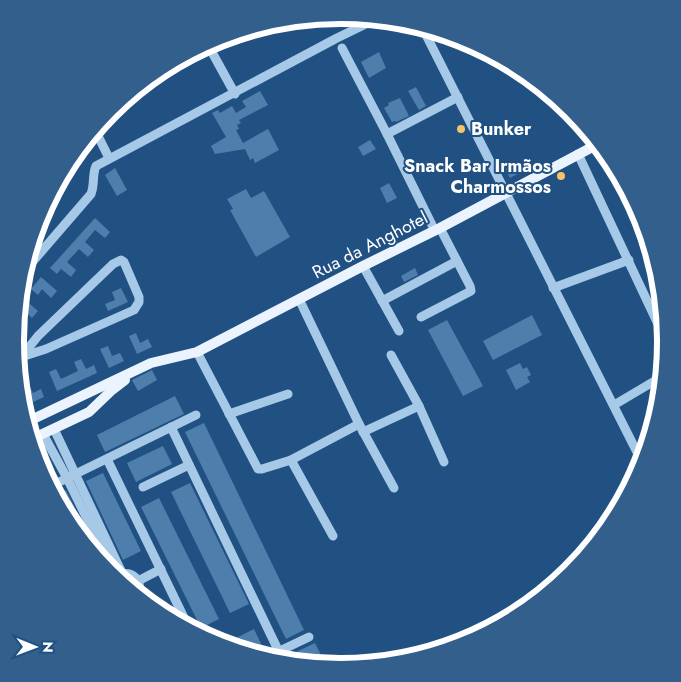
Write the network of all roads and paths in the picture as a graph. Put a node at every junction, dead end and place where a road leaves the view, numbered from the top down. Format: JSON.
{"nodes":[{"id":1,"x":363,"y":25,"type":"edge"},
{"id":2,"x":427,"y":36,"type":"edge"},
{"id":3,"x":342,"y":48,"type":"dead end"},
{"id":4,"x":211,"y":52,"type":"edge"},
{"id":5,"x":234,"y":94,"type":"junction"},
{"id":6,"x":458,"y":97,"type":"junction"},
{"id":7,"x":387,"y":134,"type":"junction"},
{"id":8,"x":98,"y":137,"type":"edge"},
{"id":9,"x":591,"y":147,"type":"edge"},
{"id":10,"x":578,"y":154,"type":"junction"},
{"id":11,"x":109,"y":158,"type":"junction"},
{"id":12,"x":506,"y":194,"type":"junction"},
{"id":13,"x":438,"y":230,"type":"junction"},
{"id":14,"x":35,"y":259,"type":"edge"},
{"id":15,"x":629,"y":260,"type":"junction"},
{"id":16,"x":457,"y":261,"type":"junction"},
{"id":17,"x":363,"y":266,"type":"junction"},
{"id":18,"x":553,"y":288,"type":"junction"},
{"id":19,"x":298,"y":299,"type":"junction"},
{"id":20,"x":382,"y":301,"type":"junction"},
{"id":21,"x":656,"y":308,"type":"edge"},
{"id":22,"x":421,"y":318,"type":"dead end"},
{"id":23,"x":399,"y":331,"type":"dead end"},
{"id":24,"x":38,"y":336,"type":"junction"},
{"id":25,"x":46,"y":349,"type":"junction"},
{"id":26,"x":24,"y":352,"type":"edge"},
{"id":27,"x":197,"y":352,"type":"junction"},
{"id":28,"x":391,"y":355,"type":"dead end"},
{"id":29,"x":24,"y":356,"type":"edge"},
{"id":30,"x":151,"y":363,"type":"junction"},
{"id":31,"x":655,"y":380,"type":"edge"},
{"id":32,"x":288,"y":394,"type":"dead end"},
{"id":33,"x":614,"y":405,"type":"junction"},
{"id":34,"x":419,"y":406,"type":"junction"},
{"id":35,"x":229,"y":414,"type":"junction"},
{"id":36,"x":196,"y":415,"type":"dead end"},
{"id":37,"x":34,"y":419,"type":"edge"},
{"id":38,"x":171,"y":427,"type":"junction"},
{"id":39,"x":361,"y":428,"type":"junction"},
{"id":40,"x":54,"y":429,"type":"junction"},
{"id":41,"x":39,"y":436,"type":"edge"},
{"id":42,"x":637,"y":451,"type":"edge"},
{"id":43,"x":107,"y":459,"type":"junction"},
{"id":44,"x":290,"y":460,"type":"junction"},
{"id":45,"x":444,"y":462,"type":"dead end"},
{"id":46,"x":188,"y":464,"type":"junction"},
{"id":47,"x":71,"y":476,"type":"junction"},
{"id":48,"x":57,"y":483,"type":"edge"},
{"id":49,"x":143,"y":487,"type":"dead end"},
{"id":50,"x":394,"y":488,"type":"dead end"},
{"id":51,"x":333,"y":536,"type":"dead end"},
{"id":52,"x":109,"y":557,"type":"edge"},
{"id":53,"x":160,"y":569,"type":"junction"},
{"id":54,"x":127,"y":574,"type":"edge"},
{"id":55,"x":138,"y":581,"type":"junction"},
{"id":56,"x":139,"y":585,"type":"edge"},
{"id":57,"x":183,"y":615,"type":"edge"},
{"id":58,"x":309,"y":637,"type":"dead end"},
{"id":59,"x":279,"y":652,"type":"joint"}],
"edges":[{"from":1,"to":5,"type":"street"},
{"from":2,"to":6,"type":"street"},
{"from":3,"to":7,"type":"street"},
{"from":4,"to":5,"type":"street"},
{"from":5,"to":11,"type":"street"},
{"from":6,"to":7,"type":"street"},
{"from":6,"to":12,"type":"street"},
{"from":7,"to":13,"type":"street"},
{"from":8,"to":11,"type":"street"},
{"from":9,"to":10,"type":"main road","name":"Rua da Anghotel"},
{"from":10,"to":12,"type":"main road","name":"Rua da Anghotel"},
{"from":10,"to":15,"type":"street"},
{"from":11,"to":14,"type":"street"},
{"from":12,"to":13,"type":"main road","name":"Rua da Anghotel"},
{"from":12,"to":18,"type":"street"},
{"from":13,"to":16,"type":"street"},
{"from":13,"to":17,"type":"main road","name":"Rua da Anghotel"},
{"from":15,"to":18,"type":"street"},
{"from":15,"to":21,"type":"street"},
{"from":16,"to":20,"type":"street"},
{"from":16,"to":22,"type":"street"},
{"from":17,"to":19,"type":"main road","name":"Rua da Anghotel"},
{"from":17,"to":20,"type":"street"},
{"from":18,"to":33,"type":"street"},
{"from":19,"to":27,"type":"main road","name":"Rua da Anghotel"},
{"from":19,"to":39,"type":"street"},
{"from":20,"to":23,"type":"street"},
{"from":24,"to":25,"type":"street"},
{"from":24,"to":25,"type":"street"},
{"from":24,"to":26,"type":"street"},
{"from":25,"to":29,"type":"street"},
{"from":27,"to":30,"type":"main road","name":"Rua da Anghotel"},
{"from":27,"to":35,"type":"street"},
{"from":28,"to":34,"type":"street"},
{"from":30,"to":37,"type":"main road","name":"Rua da Anghotel"},
{"from":30,"to":40,"type":"main road","name":"Rua da Anghotel"},
{"from":31,"to":33,"type":"street"},
{"from":32,"to":35,"type":"street"},
{"from":33,"to":42,"type":"street"},
{"from":34,"to":39,"type":"street"},
{"from":34,"to":45,"type":"street"},
{"from":35,"to":44,"type":"street"},
{"from":36,"to":38,"type":"street"},
{"from":38,"to":43,"type":"street"},
{"from":38,"to":46,"type":"street"},
{"from":39,"to":44,"type":"street"},
{"from":39,"to":50,"type":"street"},
{"from":40,"to":41,"type":"main road","name":"Rua da Anghotel"},
{"from":40,"to":47,"type":"street"},
{"from":41,"to":47,"type":"street"},
{"from":43,"to":47,"type":"street"},
{"from":43,"to":53,"type":"street"},
{"from":44,"to":51,"type":"street"},
{"from":46,"to":49,"type":"street"},
{"from":46,"to":59,"type":"street"},
{"from":47,"to":48,"type":"street"},
{"from":47,"to":52,"type":"street"},
{"from":53,"to":55,"type":"street"},
{"from":53,"to":57,"type":"street"},
{"from":54,"to":55,"type":"street"},
{"from":55,"to":56,"type":"street"},
{"from":58,"to":59,"type":"street"}]}
